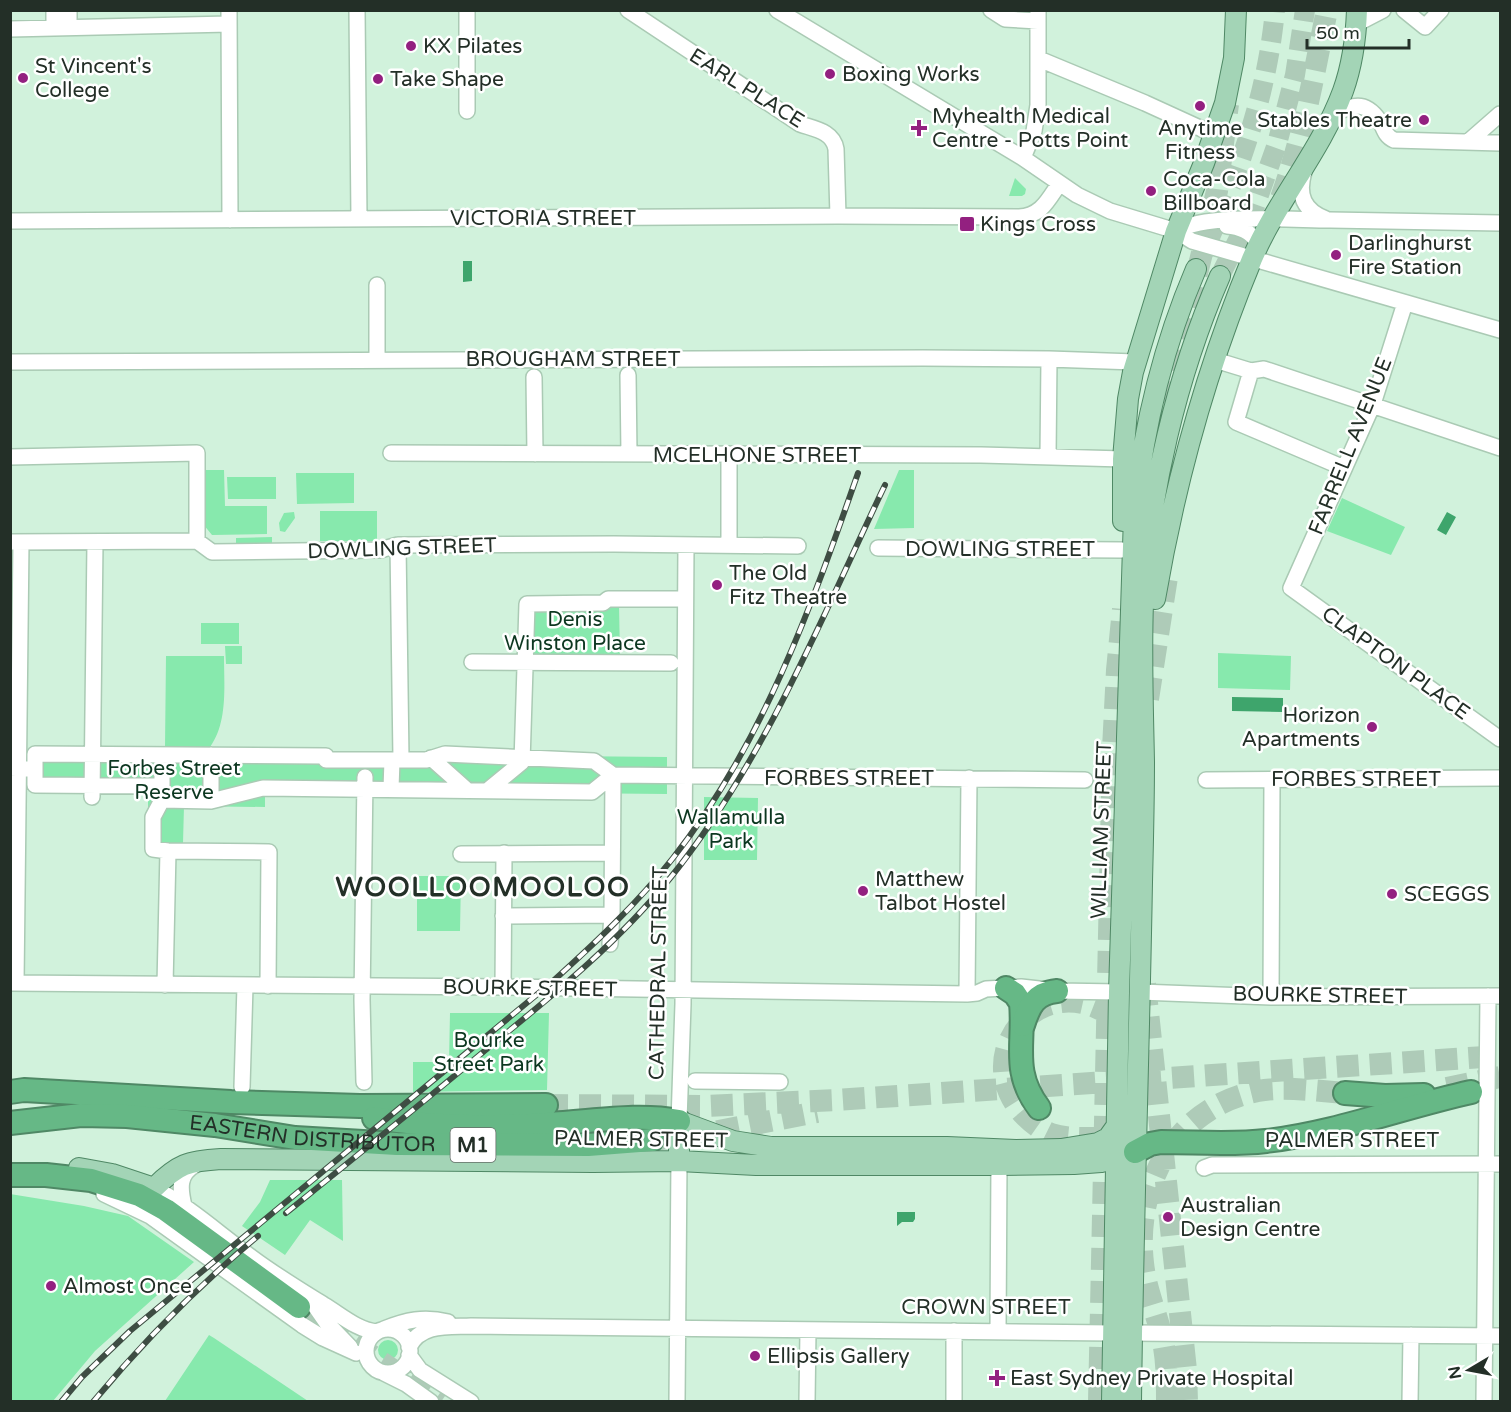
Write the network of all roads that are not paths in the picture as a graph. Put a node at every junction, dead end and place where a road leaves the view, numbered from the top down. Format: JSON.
{"nodes":[{"id":1,"x":54,"y":10,"type":"edge"},
{"id":2,"x":69,"y":10,"type":"edge"},
{"id":3,"x":357,"y":10,"type":"edge"},
{"id":4,"x":467,"y":10,"type":"edge"},
{"id":5,"x":628,"y":10,"type":"edge"},
{"id":6,"x":777,"y":10,"type":"edge"},
{"id":7,"x":991,"y":10,"type":"edge"},
{"id":8,"x":1236,"y":10,"type":"edge"},
{"id":9,"x":1383,"y":10,"type":"edge"},
{"id":10,"x":1404,"y":10,"type":"edge"},
{"id":11,"x":1441,"y":10,"type":"edge"},
{"id":12,"x":1038,"y":16,"type":"edge"},
{"id":13,"x":229,"y":17,"type":"edge"},
{"id":14,"x":1357,"y":17,"type":"edge"},
{"id":15,"x":61,"y":28,"type":"junction"},
{"id":16,"x":10,"y":29,"type":"edge"},
{"id":17,"x":1039,"y":59,"type":"junction"},
{"id":18,"x":467,"y":111,"type":"dead end"},
{"id":19,"x":1333,"y":114,"type":"junction"},
{"id":20,"x":1500,"y":114,"type":"edge"},
{"id":21,"x":1215,"y":135,"type":"junction"},
{"id":22,"x":1468,"y":142,"type":"junction"},
{"id":23,"x":1500,"y":143,"type":"edge"},
{"id":24,"x":1023,"y":158,"type":"junction"},
{"id":25,"x":1308,"y":158,"type":"junction"},
{"id":26,"x":1059,"y":184,"type":"junction"},
{"id":27,"x":838,"y":216,"type":"junction"},
{"id":28,"x":359,"y":219,"type":"junction"},
{"id":29,"x":1272,"y":219,"type":"junction"},
{"id":30,"x":230,"y":220,"type":"junction"},
{"id":31,"x":1329,"y":220,"type":"junction"},
{"id":32,"x":10,"y":221,"type":"edge"},
{"id":33,"x":1500,"y":223,"type":"edge"},
{"id":34,"x":1182,"y":228,"type":"junction"},
{"id":35,"x":1256,"y":251,"type":"junction"},
{"id":36,"x":1196,"y":269,"type":"tunnel mouth"},
{"id":37,"x":1220,"y":276,"type":"tunnel mouth"},
{"id":38,"x":377,"y":285,"type":"dead end"},
{"id":39,"x":1405,"y":303,"type":"junction"},
{"id":40,"x":1500,"y":330,"type":"edge"},
{"id":41,"x":1049,"y":359,"type":"junction"},
{"id":42,"x":377,"y":360,"type":"junction"},
{"id":43,"x":1215,"y":360,"type":"junction"},
{"id":44,"x":1135,"y":362,"type":"junction"},
{"id":45,"x":10,"y":363,"type":"edge"},
{"id":46,"x":1251,"y":371,"type":"junction"},
{"id":47,"x":628,"y":375,"type":"dead end"},
{"id":48,"x":534,"y":377,"type":"dead end"},
{"id":49,"x":1372,"y":404,"type":"junction"},
{"id":50,"x":1500,"y":448,"type":"edge"},
{"id":51,"x":391,"y":453,"type":"dead end"},
{"id":52,"x":535,"y":454,"type":"junction"},
{"id":53,"x":629,"y":454,"type":"junction"},
{"id":54,"x":729,"y":454,"type":"junction"},
{"id":55,"x":1048,"y":456,"type":"junction"},
{"id":56,"x":10,"y":457,"type":"edge"},
{"id":57,"x":1123,"y":459,"type":"junction"},
{"id":58,"x":1344,"y":468,"type":"junction"},
{"id":59,"x":197,"y":541,"type":"junction"},
{"id":60,"x":16,"y":542,"type":"edge"},
{"id":61,"x":95,"y":542,"type":"junction"},
{"id":62,"x":729,"y":544,"type":"junction"},
{"id":63,"x":398,"y":545,"type":"junction"},
{"id":64,"x":686,"y":545,"type":"junction"},
{"id":65,"x":798,"y":546,"type":"dead end"},
{"id":66,"x":878,"y":548,"type":"dead end"},
{"id":67,"x":1122,"y":550,"type":"junction"},
{"id":68,"x":1291,"y":588,"type":"joint"},
{"id":69,"x":685,"y":599,"type":"junction"},
{"id":70,"x":1129,"y":646,"type":"junction"},
{"id":71,"x":471,"y":662,"type":"dead end"},
{"id":72,"x":525,"y":662,"type":"junction"},
{"id":73,"x":671,"y":663,"type":"dead end"},
{"id":74,"x":1143,"y":676,"type":"junction"},
{"id":75,"x":1500,"y":739,"type":"edge"},
{"id":76,"x":92,"y":749,"type":"junction"},
{"id":77,"x":162,"y":755,"type":"junction"},
{"id":78,"x":211,"y":755,"type":"junction"},
{"id":79,"x":431,"y":758,"type":"junction"},
{"id":80,"x":397,"y":760,"type":"junction"},
{"id":81,"x":522,"y":760,"type":"junction"},
{"id":82,"x":15,"y":768,"type":"edge"},
{"id":83,"x":35,"y":769,"type":"junction"},
{"id":84,"x":613,"y":775,"type":"junction"},
{"id":85,"x":684,"y":777,"type":"junction"},
{"id":86,"x":969,"y":778,"type":"junction"},
{"id":87,"x":1500,"y":778,"type":"edge"},
{"id":88,"x":1085,"y":780,"type":"dead end"},
{"id":89,"x":1209,"y":780,"type":"dead end"},
{"id":90,"x":1272,"y":780,"type":"junction"},
{"id":91,"x":365,"y":783,"type":"junction"},
{"id":92,"x":391,"y":789,"type":"junction"},
{"id":93,"x":467,"y":790,"type":"junction"},
{"id":94,"x":488,"y":790,"type":"junction"},
{"id":95,"x":92,"y":791,"type":"junction"},
{"id":96,"x":162,"y":793,"type":"junction"},
{"id":97,"x":211,"y":801,"type":"junction"},
{"id":98,"x":168,"y":851,"type":"junction"},
{"id":99,"x":504,"y":853,"type":"junction"},
{"id":100,"x":612,"y":853,"type":"junction"},
{"id":101,"x":461,"y":854,"type":"dead end"},
{"id":102,"x":612,"y":915,"type":"junction"},
{"id":103,"x":503,"y":916,"type":"junction"},
{"id":104,"x":1142,"y":929,"type":"junction"},
{"id":105,"x":610,"y":944,"type":"dead end"},
{"id":106,"x":13,"y":983,"type":"edge"},
{"id":107,"x":165,"y":985,"type":"junction"},
{"id":108,"x":245,"y":986,"type":"junction"},
{"id":109,"x":267,"y":986,"type":"junction"},
{"id":110,"x":362,"y":986,"type":"junction"},
{"id":111,"x":503,"y":987,"type":"junction"},
{"id":112,"x":996,"y":989,"type":"junction"},
{"id":113,"x":683,"y":990,"type":"junction"},
{"id":114,"x":1057,"y":991,"type":"junction"},
{"id":115,"x":1119,"y":992,"type":"junction"},
{"id":116,"x":1140,"y":992,"type":"junction"},
{"id":117,"x":968,"y":994,"type":"junction"},
{"id":118,"x":1494,"y":996,"type":"edge"},
{"id":119,"x":1271,"y":997,"type":"junction"},
{"id":120,"x":1021,"y":1032,"type":"junction"},
{"id":121,"x":695,"y":1081,"type":"dead end"},
{"id":122,"x":364,"y":1082,"type":"dead end"},
{"id":123,"x":780,"y":1082,"type":"dead end"},
{"id":124,"x":242,"y":1087,"type":"dead end"},
{"id":125,"x":10,"y":1092,"type":"edge"},
{"id":126,"x":1345,"y":1093,"type":"tunnel mouth"},
{"id":127,"x":336,"y":1105,"type":"junction"},
{"id":128,"x":546,"y":1105,"type":"tunnel mouth"},
{"id":129,"x":1038,"y":1108,"type":"dead end"},
{"id":130,"x":37,"y":1120,"type":"junction"},
{"id":131,"x":679,"y":1121,"type":"junction"},
{"id":132,"x":10,"y":1123,"type":"edge"},
{"id":133,"x":1118,"y":1124,"type":"junction"},
{"id":134,"x":10,"y":1128,"type":"edge"},
{"id":135,"x":652,"y":1140,"type":"tunnel mouth"},
{"id":136,"x":1126,"y":1155,"type":"junction"},
{"id":137,"x":207,"y":1160,"type":"junction"},
{"id":138,"x":679,"y":1161,"type":"junction"},
{"id":139,"x":1494,"y":1164,"type":"edge"},
{"id":140,"x":999,"y":1165,"type":"junction"},
{"id":141,"x":10,"y":1166,"type":"edge"},
{"id":142,"x":1204,"y":1168,"type":"dead end"},
{"id":143,"x":10,"y":1175,"type":"edge"},
{"id":144,"x":10,"y":1183,"type":"edge"},
{"id":145,"x":154,"y":1188,"type":"junction"},
{"id":146,"x":184,"y":1206,"type":"junction"},
{"id":147,"x":303,"y":1300,"type":"junction"},
{"id":148,"x":471,"y":1326,"type":"junction"},
{"id":149,"x":677,"y":1329,"type":"junction"},
{"id":150,"x":808,"y":1330,"type":"junction"},
{"id":151,"x":379,"y":1331,"type":"junction"},
{"id":152,"x":954,"y":1331,"type":"junction"},
{"id":153,"x":998,"y":1331,"type":"junction"},
{"id":154,"x":1123,"y":1333,"type":"junction"},
{"id":155,"x":1411,"y":1335,"type":"junction"},
{"id":156,"x":1484,"y":1336,"type":"junction"},
{"id":157,"x":1500,"y":1336,"type":"edge"},
{"id":158,"x":409,"y":1351,"type":"junction"},
{"id":159,"x":362,"y":1357,"type":"junction"},
{"id":160,"x":384,"y":1373,"type":"junction"},
{"id":161,"x":459,"y":1397,"type":"edge"},
{"id":162,"x":431,"y":1401,"type":"edge"},
{"id":163,"x":471,"y":1401,"type":"edge"},
{"id":164,"x":677,"y":1401,"type":"edge"},
{"id":165,"x":807,"y":1401,"type":"edge"},
{"id":166,"x":954,"y":1401,"type":"edge"},
{"id":167,"x":1112,"y":1401,"type":"edge"},
{"id":168,"x":1131,"y":1401,"type":"edge"},
{"id":169,"x":1410,"y":1401,"type":"edge"},
{"id":170,"x":1484,"y":1401,"type":"edge"}],
"edges":[{"from":1,"to":15,"type":"street"},
{"from":2,"to":15,"type":"street"},
{"from":3,"to":28,"type":"street"},
{"from":4,"to":18,"type":"street"},
{"from":5,"to":27,"type":"street","name":"EARL PLACE"},
{"from":6,"to":24,"type":"street"},
{"from":7,"to":12,"type":"street"},
{"from":8,"to":21,"type":"main road"},
{"from":9,"to":14,"type":"street"},
{"from":10,"to":11,"type":"street"},
{"from":12,"to":17,"type":"street"},
{"from":13,"to":15,"type":"street"},
{"from":13,"to":30,"type":"street"},
{"from":14,"to":19,"type":"main road"},
{"from":15,"to":16,"type":"street"},
{"from":17,"to":21,"type":"street"},
{"from":17,"to":24,"type":"street"},
{"from":19,"to":22,"type":"street"},
{"from":19,"to":25,"type":"main road"},
{"from":20,"to":22,"type":"street"},
{"from":21,"to":34,"type":"main road"},
{"from":22,"to":23,"type":"street"},
{"from":24,"to":26,"type":"street"},
{"from":25,"to":29,"type":"main road"},
{"from":25,"to":31,"type":"street"},
{"from":26,"to":27,"type":"street","name":"VICTORIA STREET"},
{"from":26,"to":34,"type":"street"},
{"from":27,"to":28,"type":"street","name":"VICTORIA STREET"},
{"from":28,"to":30,"type":"street","name":"VICTORIA STREET"},
{"from":29,"to":31,"type":"street"},
{"from":29,"to":34,"type":"street"},
{"from":29,"to":35,"type":"main road"},
{"from":30,"to":32,"type":"street","name":"VICTORIA STREET"},
{"from":31,"to":33,"type":"street"},
{"from":34,"to":35,"type":"street"},
{"from":34,"to":35,"type":"street"},
{"from":34,"to":44,"type":"main road"},
{"from":35,"to":39,"type":"street"},
{"from":35,"to":43,"type":"main road"},
{"from":36,"to":70,"type":"main road","name":"WILLIAM STREET"},
{"from":37,"to":74,"type":"main road","name":"WILLIAM STREET"},
{"from":38,"to":42,"type":"street"},
{"from":39,"to":40,"type":"street"},
{"from":39,"to":49,"type":"street","name":"FARRELL AVENUE"},
{"from":41,"to":42,"type":"street","name":"BROUGHAM STREET"},
{"from":41,"to":44,"type":"street","name":"BROUGHAM STREET"},
{"from":41,"to":55,"type":"street"},
{"from":42,"to":45,"type":"street","name":"BROUGHAM STREET"},
{"from":43,"to":46,"type":"street"},
{"from":43,"to":74,"type":"main road"},
{"from":44,"to":57,"type":"main road"},
{"from":46,"to":49,"type":"street"},
{"from":46,"to":58,"type":"street"},
{"from":47,"to":53,"type":"street"},
{"from":48,"to":52,"type":"street"},
{"from":49,"to":50,"type":"street"},
{"from":49,"to":58,"type":"street","name":"FARRELL AVENUE"},
{"from":51,"to":52,"type":"street","name":"MCELHONE STREET"},
{"from":52,"to":53,"type":"street","name":"MCELHONE STREET"},
{"from":53,"to":54,"type":"street","name":"MCELHONE STREET"},
{"from":54,"to":55,"type":"street","name":"MCELHONE STREET"},
{"from":54,"to":62,"type":"street"},
{"from":55,"to":57,"type":"street","name":"MCELHONE STREET"},
{"from":56,"to":59,"type":"street"},
{"from":57,"to":67,"type":"main road"},
{"from":58,"to":68,"type":"street","name":"FARRELL AVENUE"},
{"from":59,"to":61,"type":"street","name":"DOWLING STREET"},
{"from":59,"to":63,"type":"street","name":"DOWLING STREET"},
{"from":60,"to":61,"type":"street","name":"DOWLING STREET"},
{"from":60,"to":82,"type":"street"},
{"from":61,"to":76,"type":"street"},
{"from":62,"to":64,"type":"street","name":"DOWLING STREET"},
{"from":62,"to":65,"type":"street","name":"DOWLING STREET"},
{"from":63,"to":64,"type":"street","name":"DOWLING STREET"},
{"from":63,"to":80,"type":"street"},
{"from":64,"to":69,"type":"street","name":"CATHEDRAL STREET"},
{"from":66,"to":67,"type":"street","name":"DOWLING STREET"},
{"from":67,"to":70,"type":"main road"},
{"from":68,"to":75,"type":"street","name":"CLAPTON PLACE"},
{"from":69,"to":72,"type":"street"},
{"from":69,"to":85,"type":"street","name":"CATHEDRAL STREET"},
{"from":70,"to":115,"type":"main road","name":"WILLIAM STREET"},
{"from":71,"to":72,"type":"street"},
{"from":72,"to":73,"type":"street"},
{"from":72,"to":81,"type":"street"},
{"from":74,"to":104,"type":"main road","name":"WILLIAM STREET"},
{"from":76,"to":77,"type":"street","name":"FORBES STREET"},
{"from":76,"to":83,"type":"street","name":"FORBES STREET"},
{"from":76,"to":95,"type":"street"},
{"from":77,"to":78,"type":"street","name":"FORBES STREET"},
{"from":77,"to":96,"type":"street"},
{"from":78,"to":80,"type":"street","name":"FORBES STREET"},
{"from":78,"to":97,"type":"street"},
{"from":79,"to":80,"type":"street","name":"FORBES STREET"},
{"from":79,"to":81,"type":"street","name":"FORBES STREET"},
{"from":79,"to":93,"type":"street"},
{"from":80,"to":92,"type":"street"},
{"from":81,"to":84,"type":"street","name":"FORBES STREET"},
{"from":81,"to":94,"type":"street"},
{"from":82,"to":83,"type":"street"},
{"from":82,"to":106,"type":"street"},
{"from":83,"to":95,"type":"street"},
{"from":84,"to":85,"type":"street","name":"FORBES STREET"},
{"from":84,"to":94,"type":"street"},
{"from":84,"to":100,"type":"street"},
{"from":85,"to":86,"type":"street","name":"FORBES STREET"},
{"from":85,"to":113,"type":"street","name":"CATHEDRAL STREET"},
{"from":86,"to":88,"type":"street","name":"FORBES STREET"},
{"from":86,"to":117,"type":"street"},
{"from":87,"to":90,"type":"street","name":"FORBES STREET"},
{"from":89,"to":90,"type":"street","name":"FORBES STREET"},
{"from":90,"to":119,"type":"street"},
{"from":91,"to":92,"type":"street"},
{"from":91,"to":97,"type":"street"},
{"from":91,"to":110,"type":"street"},
{"from":92,"to":93,"type":"street"},
{"from":93,"to":94,"type":"street"},
{"from":95,"to":96,"type":"street"},
{"from":96,"to":97,"type":"street"},
{"from":96,"to":98,"type":"street"},
{"from":98,"to":107,"type":"street"},
{"from":98,"to":109,"type":"street"},
{"from":99,"to":100,"type":"street"},
{"from":99,"to":101,"type":"street"},
{"from":99,"to":103,"type":"street"},
{"from":100,"to":102,"type":"street"},
{"from":102,"to":103,"type":"street"},
{"from":102,"to":105,"type":"street"},
{"from":103,"to":111,"type":"street"},
{"from":104,"to":115,"type":"main road"},
{"from":104,"to":116,"type":"main road","name":"WILLIAM STREET"},
{"from":106,"to":107,"type":"street","name":"BOURKE STREET"},
{"from":107,"to":108,"type":"street","name":"BOURKE STREET"},
{"from":108,"to":109,"type":"street","name":"BOURKE STREET"},
{"from":108,"to":124,"type":"street"},
{"from":109,"to":110,"type":"street","name":"BOURKE STREET"},
{"from":110,"to":111,"type":"street","name":"BOURKE STREET"},
{"from":110,"to":122,"type":"street"},
{"from":111,"to":113,"type":"street","name":"BOURKE STREET"},
{"from":112,"to":114,"type":"street","name":"BOURKE STREET"},
{"from":112,"to":117,"type":"street","name":"BOURKE STREET"},
{"from":112,"to":120,"type":"highway"},
{"from":113,"to":117,"type":"street","name":"BOURKE STREET"},
{"from":113,"to":131,"type":"street","name":"CATHEDRAL STREET"},
{"from":114,"to":115,"type":"street","name":"BOURKE STREET"},
{"from":114,"to":120,"type":"highway"},
{"from":115,"to":133,"type":"main road","name":"WILLIAM STREET"},
{"from":116,"to":119,"type":"street","name":"BOURKE STREET"},
{"from":116,"to":136,"type":"main road","name":"WILLIAM STREET"},
{"from":118,"to":119,"type":"street","name":"BOURKE STREET"},
{"from":118,"to":139,"type":"street"},
{"from":120,"to":129,"type":"highway"},
{"from":121,"to":123,"type":"street"},
{"from":125,"to":127,"type":"highway","name":"EASTERN DISTRIBUTOR","number":"M1"},
{"from":126,"to":136,"type":"highway"},
{"from":127,"to":128,"type":"highway","name":"EASTERN DISTRIBUTOR","number":"M1"},
{"from":127,"to":131,"type":"highway"},
{"from":130,"to":132,"type":"highway","name":"EASTERN DISTRIBUTOR","number":"M1"},
{"from":130,"to":134,"type":"highway"},
{"from":130,"to":135,"type":"highway","name":"EASTERN DISTRIBUTOR","number":"M1"},
{"from":131,"to":133,"type":"main road","name":"PALMER STREET"},
{"from":131,"to":138,"type":"main road","name":"CATHEDRAL STREET"},
{"from":133,"to":136,"type":"main road","name":"WILLIAM STREET"},
{"from":136,"to":140,"type":"main road","name":"PALMER STREET"},
{"from":136,"to":154,"type":"main road","name":"WILLIAM STREET"},
{"from":137,"to":138,"type":"main road","name":"PALMER STREET"},
{"from":137,"to":145,"type":"main road","name":"PALMER STREET"},
{"from":137,"to":146,"type":"street"},
{"from":138,"to":140,"type":"main road","name":"PALMER STREET"},
{"from":138,"to":149,"type":"street","name":"CATHEDRAL STREET"},
{"from":139,"to":142,"type":"street","name":"PALMER STREET"},
{"from":139,"to":156,"type":"street"},
{"from":140,"to":153,"type":"street"},
{"from":141,"to":145,"type":"main road"},
{"from":143,"to":147,"type":"highway"},
{"from":144,"to":159,"type":"street"},
{"from":145,"to":146,"type":"street"},
{"from":146,"to":147,"type":"street"},
{"from":147,"to":151,"type":"street"},
{"from":147,"to":159,"type":"street"},
{"from":148,"to":149,"type":"street","name":"CROWN STREET"},
{"from":148,"to":151,"type":"street","name":"CROWN STREET"},
{"from":148,"to":158,"type":"street","name":"CROWN STREET"},
{"from":149,"to":150,"type":"street","name":"CROWN STREET"},
{"from":149,"to":164,"type":"street","name":"CATHEDRAL STREET"},
{"from":150,"to":152,"type":"street","name":"CROWN STREET"},
{"from":150,"to":165,"type":"street"},
{"from":151,"to":158,"type":"street"},
{"from":151,"to":159,"type":"street"},
{"from":152,"to":153,"type":"street","name":"CROWN STREET"},
{"from":152,"to":166,"type":"street"},
{"from":153,"to":154,"type":"street","name":"CROWN STREET"},
{"from":154,"to":155,"type":"street","name":"CROWN STREET"},
{"from":154,"to":167,"type":"main road","name":"WILLIAM STREET"},
{"from":154,"to":168,"type":"main road","name":"WILLIAM STREET"},
{"from":155,"to":156,"type":"street","name":"CROWN STREET"},
{"from":155,"to":169,"type":"street"},
{"from":156,"to":157,"type":"street","name":"CROWN STREET"},
{"from":156,"to":170,"type":"street"},
{"from":158,"to":160,"type":"street"},
{"from":158,"to":161,"type":"street"},
{"from":159,"to":160,"type":"street"},
{"from":160,"to":162,"type":"street"},
{"from":161,"to":163,"type":"street"}]}
